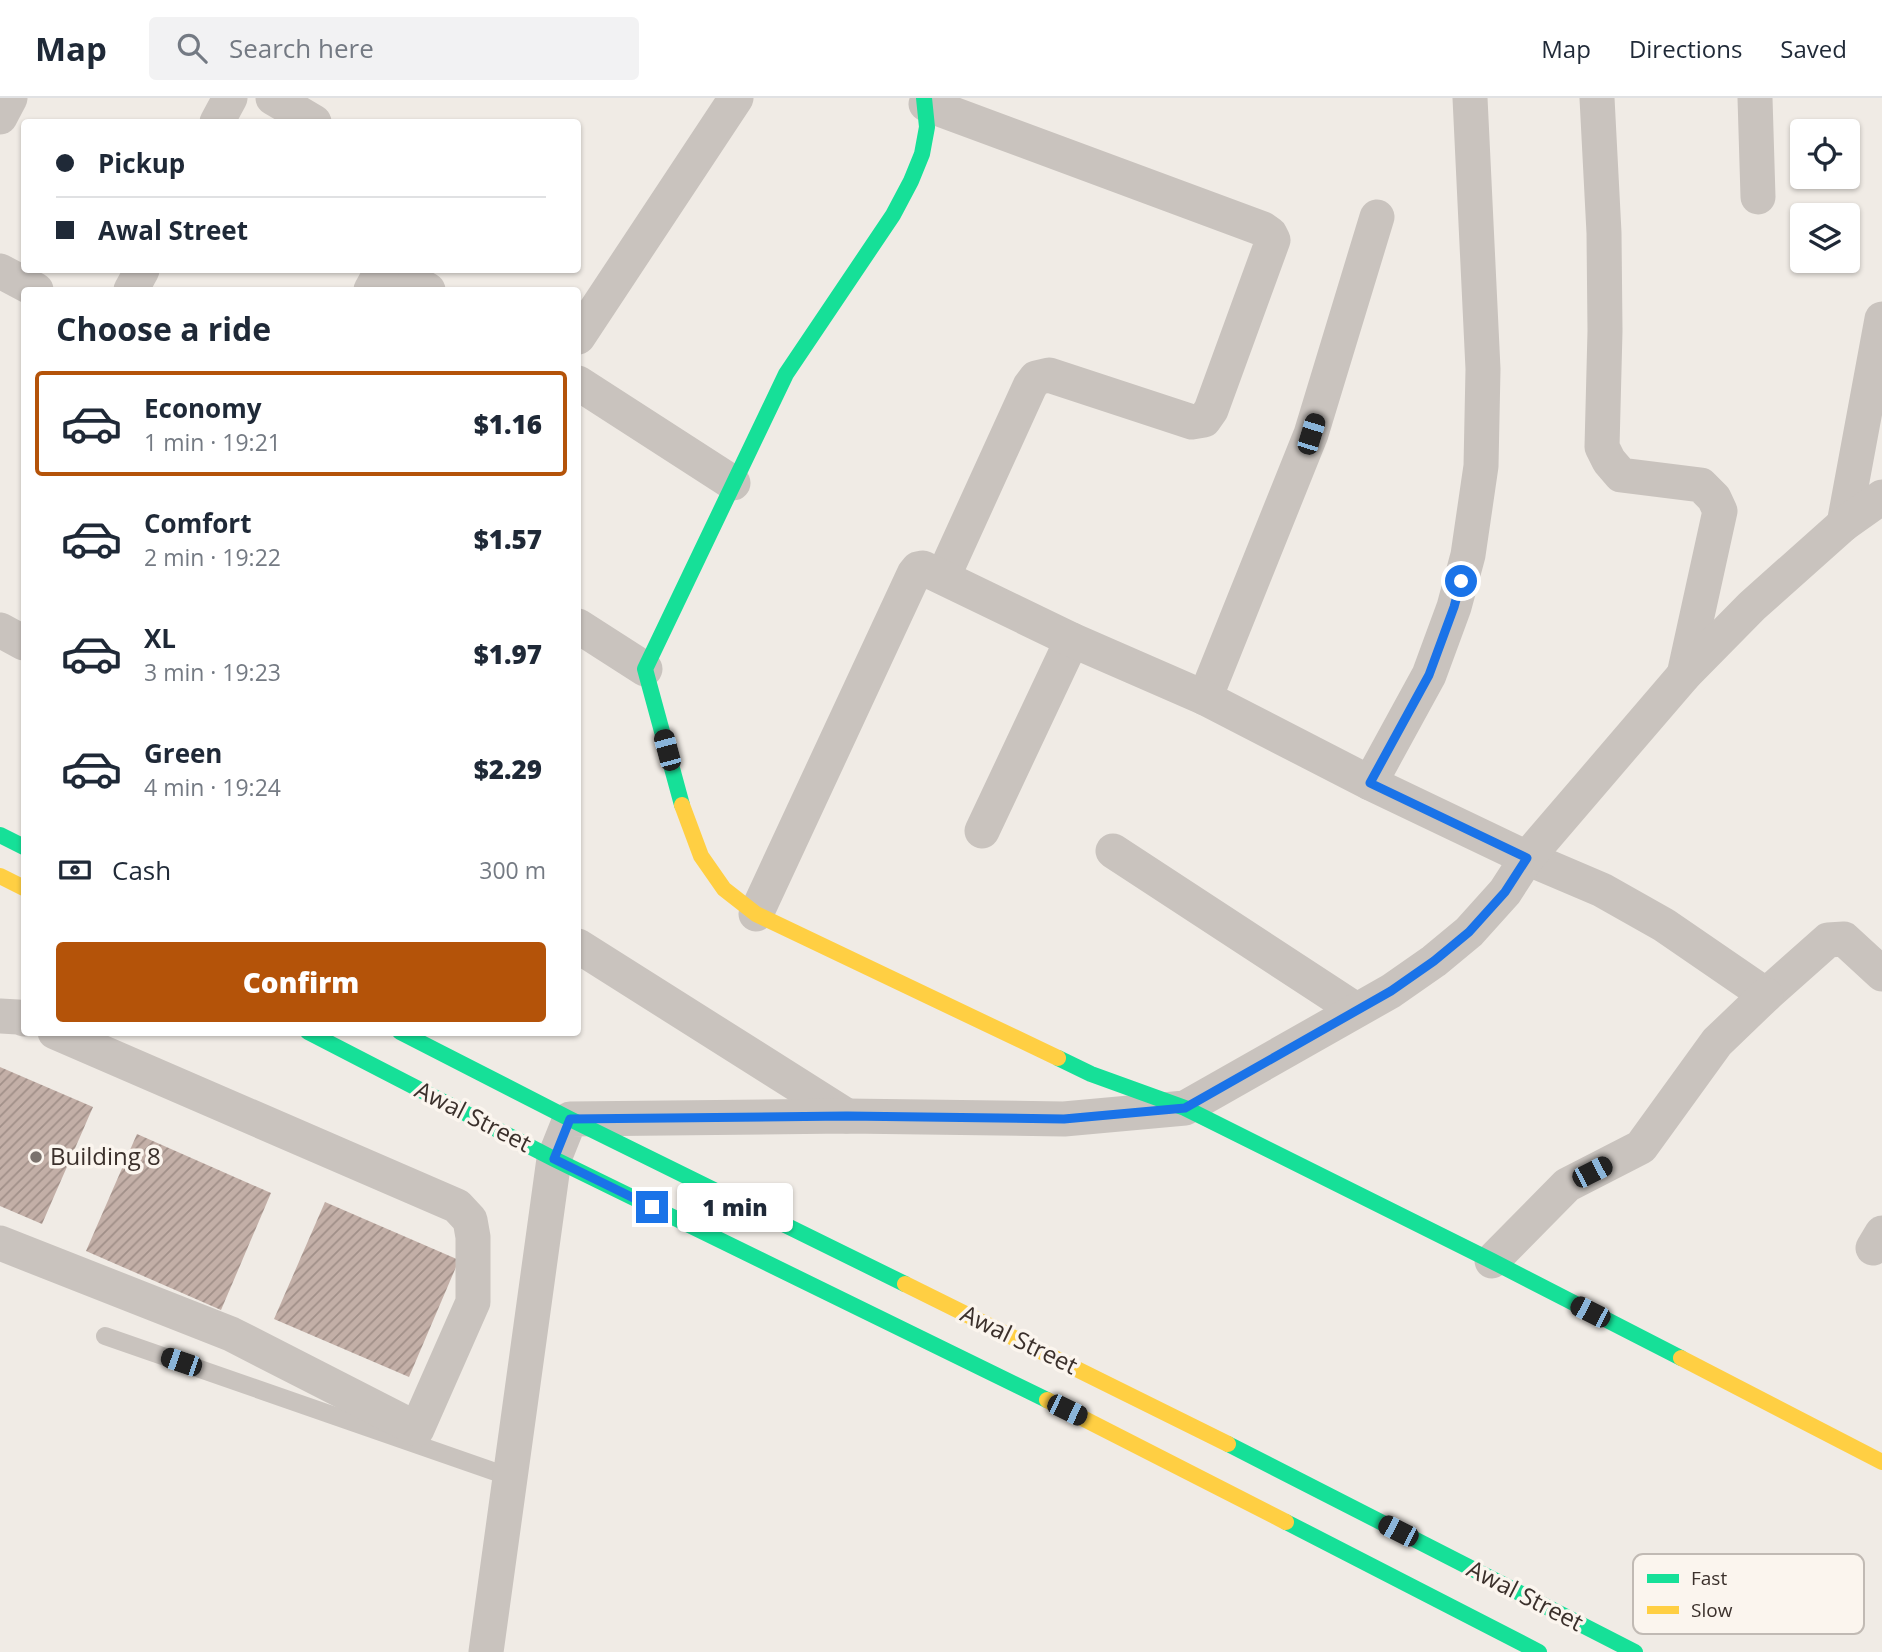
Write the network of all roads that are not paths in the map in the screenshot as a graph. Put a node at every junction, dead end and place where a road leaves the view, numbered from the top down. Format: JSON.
{"nodes":[{"id":1,"x":10,"y":98,"type":"edge"},
{"id":2,"x":230,"y":98,"type":"edge"},
{"id":3,"x":273,"y":98,"type":"edge"},
{"id":4,"x":736,"y":98,"type":"edge"},
{"id":5,"x":1470,"y":98,"type":"edge"},
{"id":6,"x":1597,"y":98,"type":"edge"},
{"id":7,"x":1755,"y":98,"type":"edge"},
{"id":8,"x":925,"y":101,"type":"edge"},
{"id":9,"x":0,"y":117,"type":"edge"},
{"id":10,"x":219,"y":119,"type":"edge"},
{"id":11,"x":309,"y":119,"type":"edge"},
{"id":12,"x":1758,"y":197,"type":"dead end"},
{"id":13,"x":1377,"y":217,"type":"dead end"},
{"id":14,"x":0,"y":271,"type":"edge"},
{"id":15,"x":399,"y":273,"type":"edge"},
{"id":16,"x":30,"y":287,"type":"edge"},
{"id":17,"x":423,"y":287,"type":"edge"},
{"id":18,"x":1882,"y":319,"type":"edge"},
{"id":19,"x":581,"y":332,"type":"edge"},
{"id":20,"x":581,"y":385,"type":"edge"},
{"id":21,"x":733,"y":483,"type":"junction"},
{"id":22,"x":1882,"y":497,"type":"edge"},
{"id":23,"x":1844,"y":523,"type":"junction"},
{"id":24,"x":943,"y":577,"type":"junction"},
{"id":25,"x":581,"y":628,"type":"edge"},
{"id":26,"x":0,"y":629,"type":"edge"},
{"id":27,"x":1072,"y":640,"type":"junction"},
{"id":28,"x":21,"y":641,"type":"edge"},
{"id":29,"x":645,"y":669,"type":"junction"},
{"id":30,"x":1685,"y":675,"type":"junction"},
{"id":31,"x":1205,"y":698,"type":"junction"},
{"id":32,"x":1370,"y":783,"type":"junction"},
{"id":33,"x":982,"y":831,"type":"dead end"},
{"id":34,"x":0,"y":835,"type":"edge"},
{"id":35,"x":21,"y":846,"type":"edge"},
{"id":36,"x":1113,"y":851,"type":"dead end"},
{"id":37,"x":1527,"y":858,"type":"junction"},
{"id":38,"x":0,"y":876,"type":"edge"},
{"id":39,"x":21,"y":886,"type":"edge"},
{"id":40,"x":756,"y":914,"type":"junction"},
{"id":41,"x":581,"y":948,"type":"edge"},
{"id":42,"x":1882,"y":974,"type":"edge"},
{"id":43,"x":1766,"y":995,"type":"junction"},
{"id":44,"x":1356,"y":1010,"type":"junction"},
{"id":45,"x":0,"y":1016,"type":"edge"},
{"id":46,"x":21,"y":1018,"type":"edge"},
{"id":47,"x":64,"y":1036,"type":"edge"},
{"id":48,"x":317,"y":1036,"type":"edge"},
{"id":49,"x":414,"y":1036,"type":"edge"},
{"id":50,"x":1091,"y":1074,"type":"junction"},
{"id":51,"x":1185,"y":1108,"type":"junction"},
{"id":52,"x":847,"y":1116,"type":"junction"},
{"id":53,"x":570,"y":1119,"type":"junction"},
{"id":54,"x":1064,"y":1119,"type":"junction"},
{"id":55,"x":554,"y":1159,"type":"junction"},
{"id":56,"x":0,"y":1243,"type":"edge"},
{"id":57,"x":1492,"y":1261,"type":"junction"},
{"id":58,"x":105,"y":1336,"type":"dead end"},
{"id":59,"x":1882,"y":1462,"type":"edge"},
{"id":60,"x":510,"y":1477,"type":"junction"},
{"id":61,"x":486,"y":1652,"type":"edge"},
{"id":62,"x":1539,"y":1652,"type":"edge"},
{"id":63,"x":1636,"y":1652,"type":"edge"}],
"edges":[{"from":1,"to":9,"type":"street"},
{"from":2,"to":10,"type":"street"},
{"from":3,"to":11,"type":"street"},
{"from":4,"to":19,"type":"street"},
{"from":5,"to":32,"type":"street"},
{"from":6,"to":30,"type":"street"},
{"from":7,"to":12,"type":"street"},
{"from":8,"to":21,"type":"main road"},
{"from":8,"to":24,"type":"street"},
{"from":13,"to":31,"type":"street"},
{"from":14,"to":16,"type":"street"},
{"from":15,"to":17,"type":"street"},
{"from":18,"to":23,"type":"street"},
{"from":20,"to":21,"type":"street"},
{"from":21,"to":29,"type":"main road"},
{"from":22,"to":23,"type":"street"},
{"from":23,"to":30,"type":"street"},
{"from":24,"to":27,"type":"street"},
{"from":24,"to":40,"type":"street"},
{"from":25,"to":29,"type":"street"},
{"from":26,"to":28,"type":"street"},
{"from":27,"to":31,"type":"street"},
{"from":27,"to":33,"type":"street"},
{"from":29,"to":40,"type":"main road"},
{"from":30,"to":37,"type":"street"},
{"from":31,"to":32,"type":"street"},
{"from":32,"to":37,"type":"street"},
{"from":34,"to":35,"type":"main road"},
{"from":36,"to":44,"type":"street"},
{"from":37,"to":43,"type":"street"},
{"from":37,"to":44,"type":"street"},
{"from":38,"to":39,"type":"main road"},
{"from":40,"to":50,"type":"main road"},
{"from":41,"to":52,"type":"street"},
{"from":42,"to":43,"type":"street"},
{"from":43,"to":57,"type":"street"},
{"from":44,"to":51,"type":"street"},
{"from":45,"to":46,"type":"street"},
{"from":47,"to":56,"type":"street"},
{"from":48,"to":55,"type":"main road","name":"Awal Street"},
{"from":49,"to":53,"type":"main road","name":"Awal Street"},
{"from":50,"to":51,"type":"main road"},
{"from":50,"to":54,"type":"street"},
{"from":51,"to":54,"type":"street"},
{"from":51,"to":57,"type":"main road"},
{"from":52,"to":53,"type":"street"},
{"from":52,"to":54,"type":"street"},
{"from":53,"to":55,"type":"street"},
{"from":53,"to":63,"type":"main road","name":"Awal Street"},
{"from":55,"to":60,"type":"street"},
{"from":55,"to":62,"type":"main road","name":"Awal Street"},
{"from":57,"to":59,"type":"main road"},
{"from":58,"to":60,"type":"lane"},
{"from":60,"to":61,"type":"street"}]}
